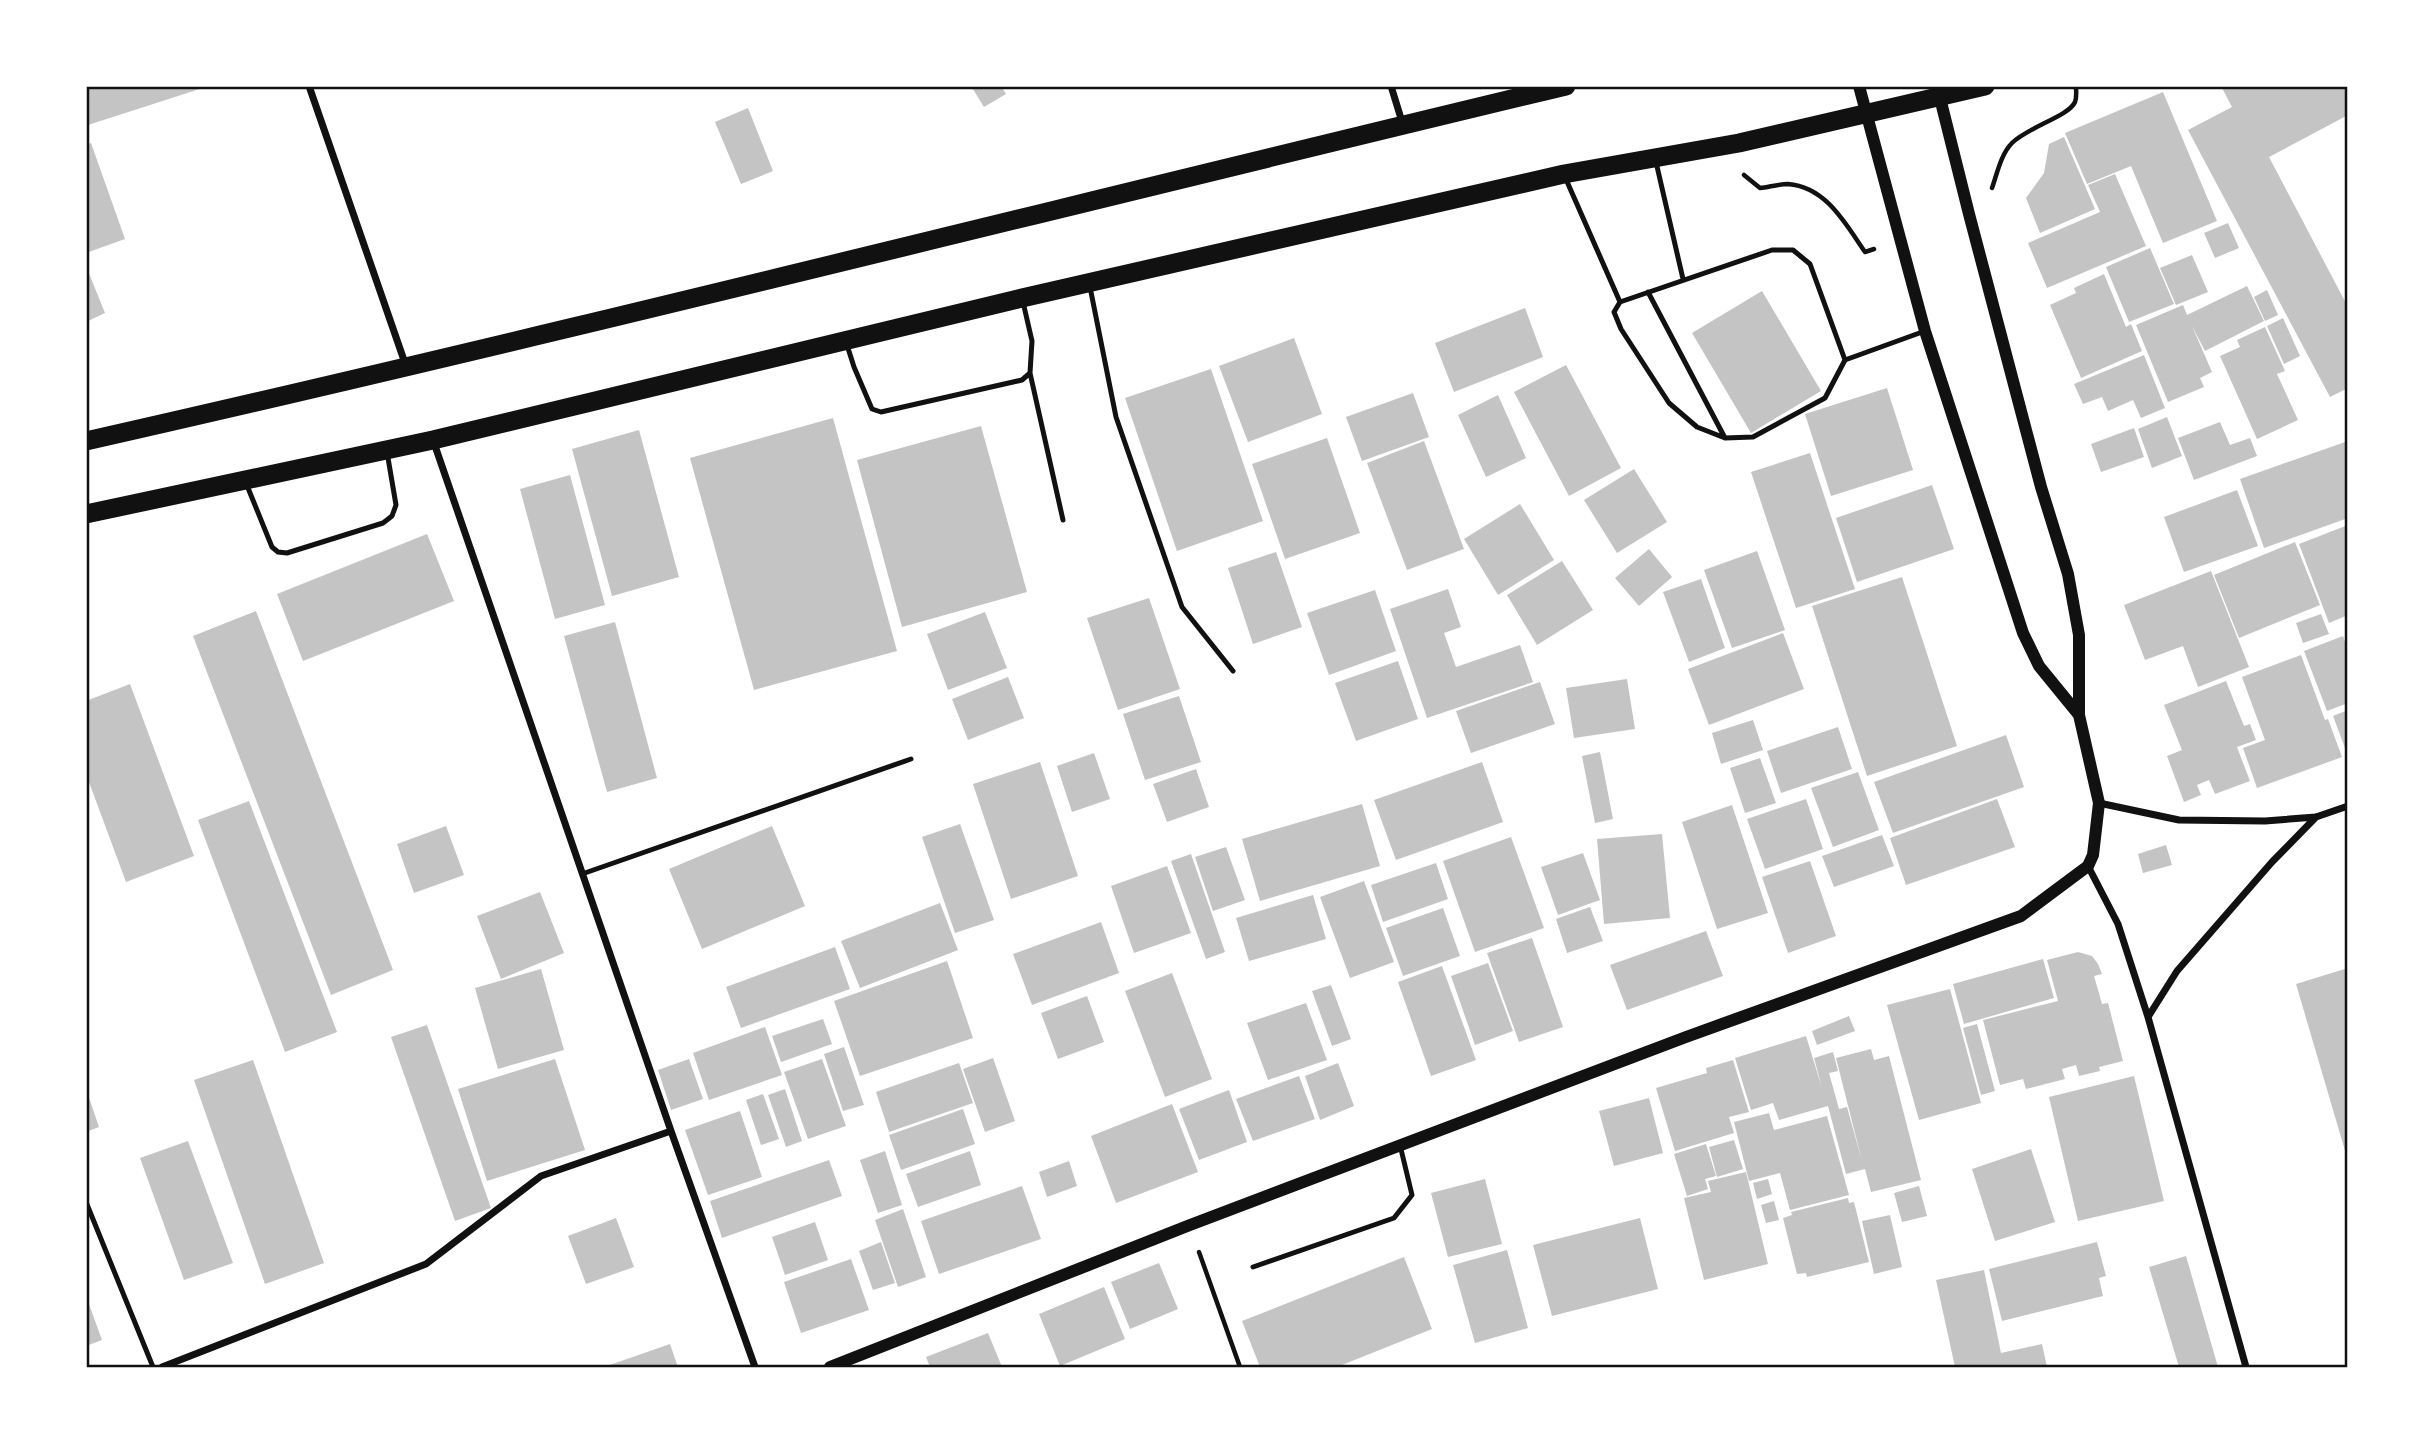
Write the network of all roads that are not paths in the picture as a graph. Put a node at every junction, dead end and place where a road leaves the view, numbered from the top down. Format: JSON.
{"nodes":[{"id":1,"x":309,"y":86,"type":"edge"},
{"id":2,"x":1391,"y":86,"type":"edge"},
{"id":3,"x":1566,"y":86,"type":"edge"},
{"id":4,"x":1859,"y":86,"type":"edge"},
{"id":5,"x":1985,"y":86,"type":"edge"},
{"id":6,"x":1939,"y":91,"type":"edge"},
{"id":7,"x":1866,"y":115,"type":"junction"},
{"id":8,"x":1403,"y":125,"type":"junction"},
{"id":9,"x":1655,"y":159,"type":"junction"},
{"id":10,"x":1564,"y":174,"type":"junction"},
{"id":11,"x":1684,"y":279,"type":"junction"},
{"id":12,"x":1090,"y":284,"type":"junction"},
{"id":13,"x":1648,"y":292,"type":"junction"},
{"id":14,"x":1022,"y":299,"type":"junction"},
{"id":15,"x":1620,"y":302,"type":"junction"},
{"id":16,"x":1925,"y":331,"type":"junction"},
{"id":17,"x":846,"y":342,"type":"junction"},
{"id":18,"x":1845,"y":360,"type":"junction"},
{"id":19,"x":407,"y":368,"type":"junction"},
{"id":20,"x":1030,"y":373,"type":"junction"},
{"id":21,"x":1726,"y":438,"type":"junction"},
{"id":22,"x":433,"y":440,"type":"junction"},
{"id":23,"x":86,"y":441,"type":"edge"},
{"id":24,"x":386,"y":450,"type":"junction"},
{"id":25,"x":245,"y":480,"type":"junction"},
{"id":26,"x":86,"y":514,"type":"edge"},
{"id":27,"x":1063,"y":520,"type":"dead end"},
{"id":28,"x":1233,"y":671,"type":"dead end"},
{"id":29,"x":2079,"y":715,"type":"junction"},
{"id":30,"x":911,"y":759,"type":"dead end"},
{"id":31,"x":2099,"y":803,"type":"junction"},
{"id":32,"x":2348,"y":806,"type":"edge"},
{"id":33,"x":2316,"y":817,"type":"junction"},
{"id":34,"x":2088,"y":866,"type":"junction"},
{"id":35,"x":582,"y":874,"type":"junction"},
{"id":36,"x":2148,"y":1017,"type":"junction"},
{"id":37,"x":671,"y":1131,"type":"junction"},
{"id":38,"x":1399,"y":1145,"type":"junction"},
{"id":39,"x":86,"y":1202,"type":"edge"},
{"id":40,"x":1253,"y":1267,"type":"dead end"},
{"id":41,"x":153,"y":1367,"type":"edge"},
{"id":42,"x":162,"y":1367,"type":"edge"},
{"id":43,"x":755,"y":1367,"type":"edge"},
{"id":44,"x":830,"y":1367,"type":"edge"},
{"id":45,"x":2246,"y":1367,"type":"edge"}],
"edges":[{"from":1,"to":19,"type":"street"},
{"from":2,"to":8,"type":"street"},
{"from":3,"to":8,"type":"highway"},
{"from":4,"to":7,"type":"street"},
{"from":5,"to":6,"type":"highway"},
{"from":6,"to":7,"type":"highway"},
{"from":6,"to":29,"type":"street"},
{"from":7,"to":9,"type":"highway"},
{"from":7,"to":16,"type":"street"},
{"from":8,"to":19,"type":"highway"},
{"from":9,"to":10,"type":"highway"},
{"from":9,"to":11,"type":"lane"},
{"from":10,"to":12,"type":"highway"},
{"from":10,"to":15,"type":"lane"},
{"from":11,"to":13,"type":"lane"},
{"from":11,"to":18,"type":"lane"},
{"from":12,"to":14,"type":"highway"},
{"from":12,"to":28,"type":"lane"},
{"from":13,"to":15,"type":"lane"},
{"from":13,"to":21,"type":"lane"},
{"from":14,"to":17,"type":"highway"},
{"from":14,"to":20,"type":"lane"},
{"from":15,"to":21,"type":"lane"},
{"from":16,"to":18,"type":"lane"},
{"from":16,"to":29,"type":"street"},
{"from":17,"to":20,"type":"lane"},
{"from":17,"to":22,"type":"highway"},
{"from":18,"to":21,"type":"lane"},
{"from":19,"to":23,"type":"highway"},
{"from":20,"to":27,"type":"lane"},
{"from":22,"to":24,"type":"highway"},
{"from":22,"to":35,"type":"street"},
{"from":24,"to":25,"type":"highway"},
{"from":24,"to":25,"type":"lane"},
{"from":25,"to":26,"type":"highway"},
{"from":29,"to":31,"type":"street"},
{"from":30,"to":35,"type":"lane"},
{"from":31,"to":33,"type":"street"},
{"from":31,"to":34,"type":"street"},
{"from":32,"to":33,"type":"street"},
{"from":33,"to":36,"type":"street"},
{"from":34,"to":36,"type":"street"},
{"from":34,"to":38,"type":"street"},
{"from":35,"to":37,"type":"street"},
{"from":36,"to":45,"type":"street"},
{"from":37,"to":42,"type":"street"},
{"from":37,"to":43,"type":"street"},
{"from":38,"to":40,"type":"lane"},
{"from":38,"to":44,"type":"street"},
{"from":39,"to":41,"type":"lane"}]}
